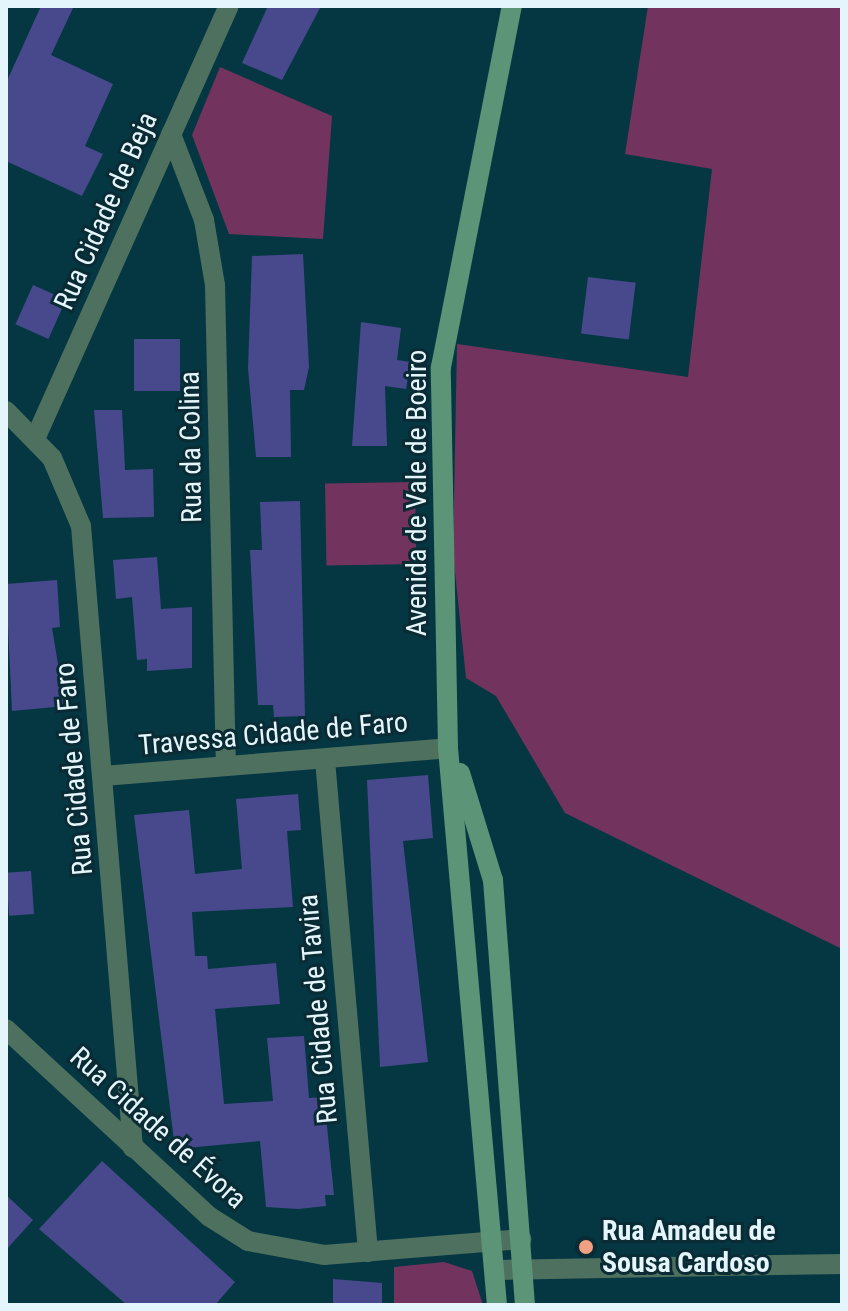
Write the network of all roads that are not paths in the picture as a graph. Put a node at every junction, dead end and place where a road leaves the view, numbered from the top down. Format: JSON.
{"nodes":[{"id":1,"x":229,"y":6,"type":"edge"},
{"id":2,"x":512,"y":6,"type":"edge"},
{"id":3,"x":171,"y":134,"type":"junction"},
{"id":4,"x":6,"y":411,"type":"edge"},
{"id":5,"x":35,"y":439,"type":"junction"},
{"id":6,"x":448,"y":748,"type":"junction"},
{"id":7,"x":325,"y":760,"type":"junction"},
{"id":8,"x":226,"y":766,"type":"junction"},
{"id":9,"x":103,"y":776,"type":"junction"},
{"id":10,"x":6,"y":1029,"type":"edge"},
{"id":11,"x":133,"y":1148,"type":"junction"},
{"id":12,"x":521,"y":1239,"type":"junction"},
{"id":13,"x":493,"y":1241,"type":"junction"},
{"id":14,"x":368,"y":1252,"type":"junction"},
{"id":15,"x":842,"y":1264,"type":"edge"},
{"id":16,"x":523,"y":1268,"type":"junction"},
{"id":17,"x":495,"y":1270,"type":"junction"},
{"id":18,"x":497,"y":1305,"type":"edge"},
{"id":19,"x":525,"y":1305,"type":"edge"}],
"edges":[{"from":1,"to":3,"type":"street","name":"Rua Cidade de Beja"},
{"from":2,"to":6,"type":"street","name":"Avenida de Vale de Boeiro"},
{"from":3,"to":5,"type":"street","name":"Rua Cidade de Beja"},
{"from":3,"to":8,"type":"street","name":"Rua da Colina"},
{"from":4,"to":5,"type":"street","name":"Rua Cidade de Faro"},
{"from":5,"to":9,"type":"street","name":"Rua Cidade de Faro"},
{"from":6,"to":7,"type":"street","name":"Travessa Cidade de Faro"},
{"from":6,"to":12,"type":"street","name":"Avenida de Vale de Boeiro"},
{"from":6,"to":13,"type":"street","name":"Avenida de Vale de Boeiro"},
{"from":7,"to":8,"type":"street","name":"Travessa Cidade de Faro"},
{"from":7,"to":14,"type":"street","name":"Rua Cidade de Tavira"},
{"from":8,"to":9,"type":"street","name":"Travessa Cidade de Faro"},
{"from":9,"to":11,"type":"street","name":"Rua Cidade de Faro"},
{"from":10,"to":11,"type":"street","name":"Rua Cidade de Évora"},
{"from":11,"to":14,"type":"street","name":"Rua Cidade de Évora"},
{"from":12,"to":13,"type":"street","name":"Rua Cidade de Évora"},
{"from":12,"to":16,"type":"street","name":"Avenida de Vale de Boeiro"},
{"from":13,"to":14,"type":"street","name":"Rua Cidade de Évora"},
{"from":13,"to":17,"type":"street","name":"Avenida de Vale de Boeiro"},
{"from":15,"to":16,"type":"street"},
{"from":16,"to":17,"type":"street"},
{"from":16,"to":19,"type":"street","name":"Avenida de Vale de Boeiro"},
{"from":17,"to":18,"type":"street","name":"Avenida de Vale de Boeiro"}]}
